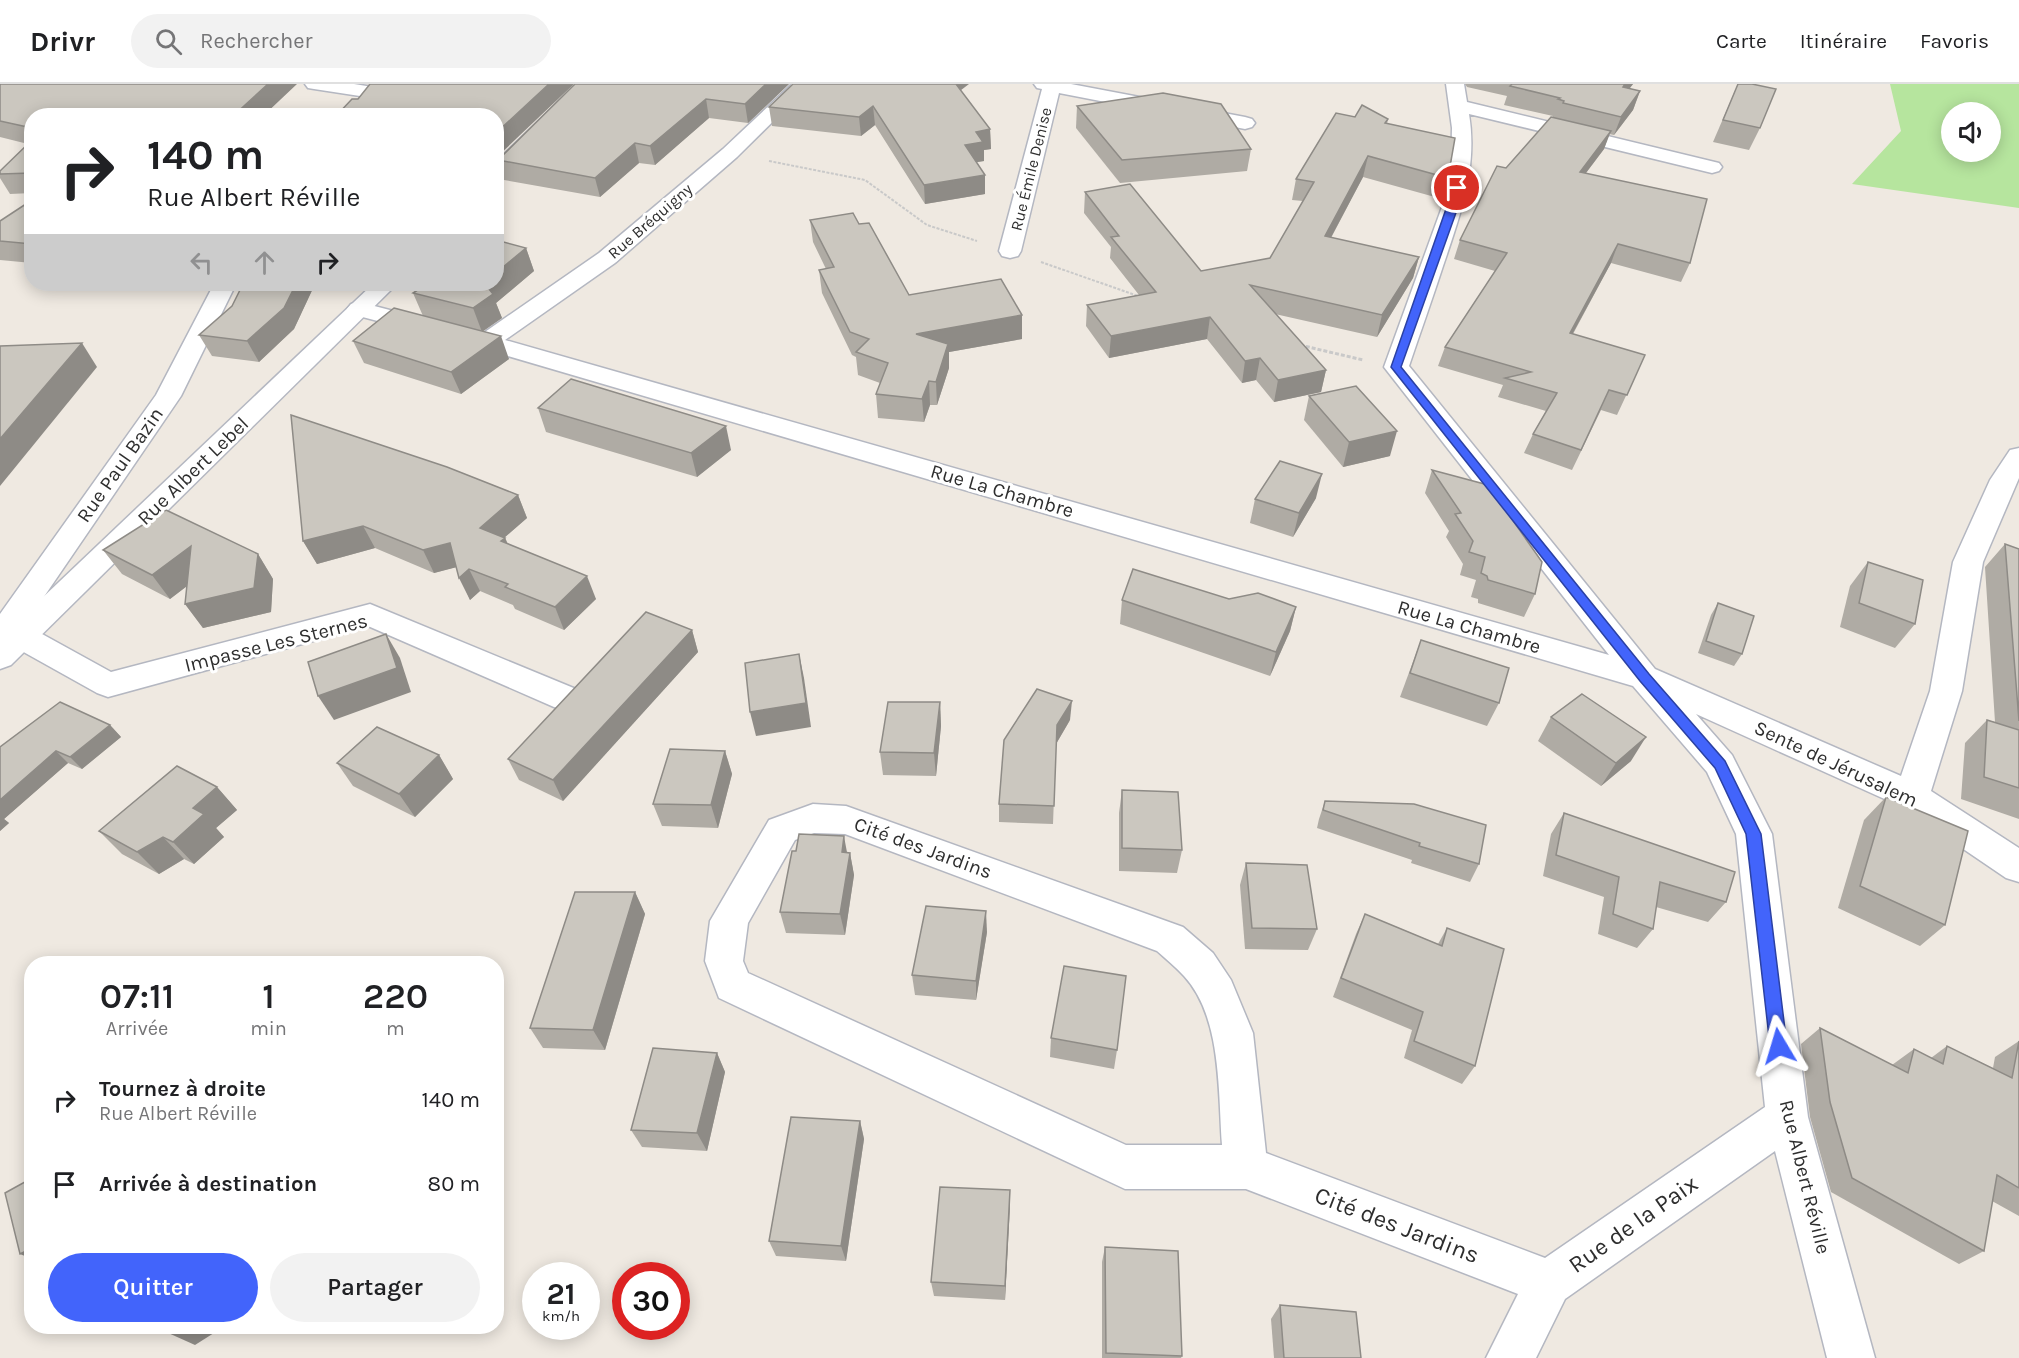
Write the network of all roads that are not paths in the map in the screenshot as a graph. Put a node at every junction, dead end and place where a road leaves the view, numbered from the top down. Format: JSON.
{"nodes":[{"id":1,"x":314,"y":84,"type":"edge"},
{"id":2,"x":587,"y":84,"type":"edge"},
{"id":3,"x":802,"y":84,"type":"edge"},
{"id":4,"x":1048,"y":85,"type":"edge"},
{"id":5,"x":377,"y":88,"type":"edge"},
{"id":6,"x":1457,"y":95,"type":"edge"},
{"id":7,"x":359,"y":108,"type":"edge"},
{"id":8,"x":1245,"y":123,"type":"dead end"},
{"id":9,"x":504,"y":166,"type":"edge"},
{"id":10,"x":1712,"y":167,"type":"dead end"},
{"id":11,"x":1010,"y":251,"type":"road end"},
{"id":12,"x":221,"y":291,"type":"edge"},
{"id":13,"x":378,"y":291,"type":"edge"},
{"id":14,"x":359,"y":309,"type":"junction"},
{"id":15,"x":486,"y":342,"type":"junction"},
{"id":16,"x":2019,"y":456,"type":"edge"},
{"id":17,"x":7,"y":644,"type":"edge"},
{"id":18,"x":1644,"y":677,"type":"junction"},
{"id":19,"x":565,"y":698,"type":"edge"},
{"id":20,"x":1912,"y":796,"type":"junction"},
{"id":21,"x":2019,"y":867,"type":"edge"},
{"id":22,"x":1787,"y":1117,"type":"junction"},
{"id":23,"x":1246,"y":1167,"type":"junction"},
{"id":24,"x":1549,"y":1283,"type":"junction"},
{"id":25,"x":1510,"y":1358,"type":"edge"},
{"id":26,"x":1851,"y":1358,"type":"edge"}],
"edges":[{"from":1,"to":5,"type":"street"},
{"from":2,"to":9,"type":"street"},
{"from":3,"to":15,"type":"street","name":"Rue Bréquigny"},
{"from":4,"to":8,"type":"street"},
{"from":4,"to":11,"type":"street","name":"Rue Émile Denise"},
{"from":5,"to":7,"type":"street"},
{"from":6,"to":10,"type":"street"},
{"from":6,"to":18,"type":"street","name":"Rue Albert Réville"},
{"from":12,"to":17,"type":"street","name":"Rue Paul Bazin"},
{"from":13,"to":14,"type":"street","name":"Rue Albert Lebel"},
{"from":14,"to":15,"type":"street","name":"Rue La Chambre"},
{"from":14,"to":17,"type":"street","name":"Rue Albert Lebel"},
{"from":15,"to":18,"type":"street","name":"Rue La Chambre"},
{"from":16,"to":20,"type":"street"},
{"from":17,"to":19,"type":"street","name":"Impasse Les Sternes"},
{"from":18,"to":20,"type":"street","name":"Sente de Jérusalem"},
{"from":18,"to":22,"type":"street","name":"Rue Albert Réville"},
{"from":20,"to":21,"type":"street","name":"Sente de Jérusalem"},
{"from":22,"to":24,"type":"street","name":"Rue de la Paix"},
{"from":22,"to":26,"type":"street","name":"Rue Albert Réville"},
{"from":23,"to":23,"type":"street","name":"Cité des Jardins"},
{"from":23,"to":24,"type":"street","name":"Cité des Jardins"},
{"from":24,"to":25,"type":"street","name":"Rue de la Paix"}]}
